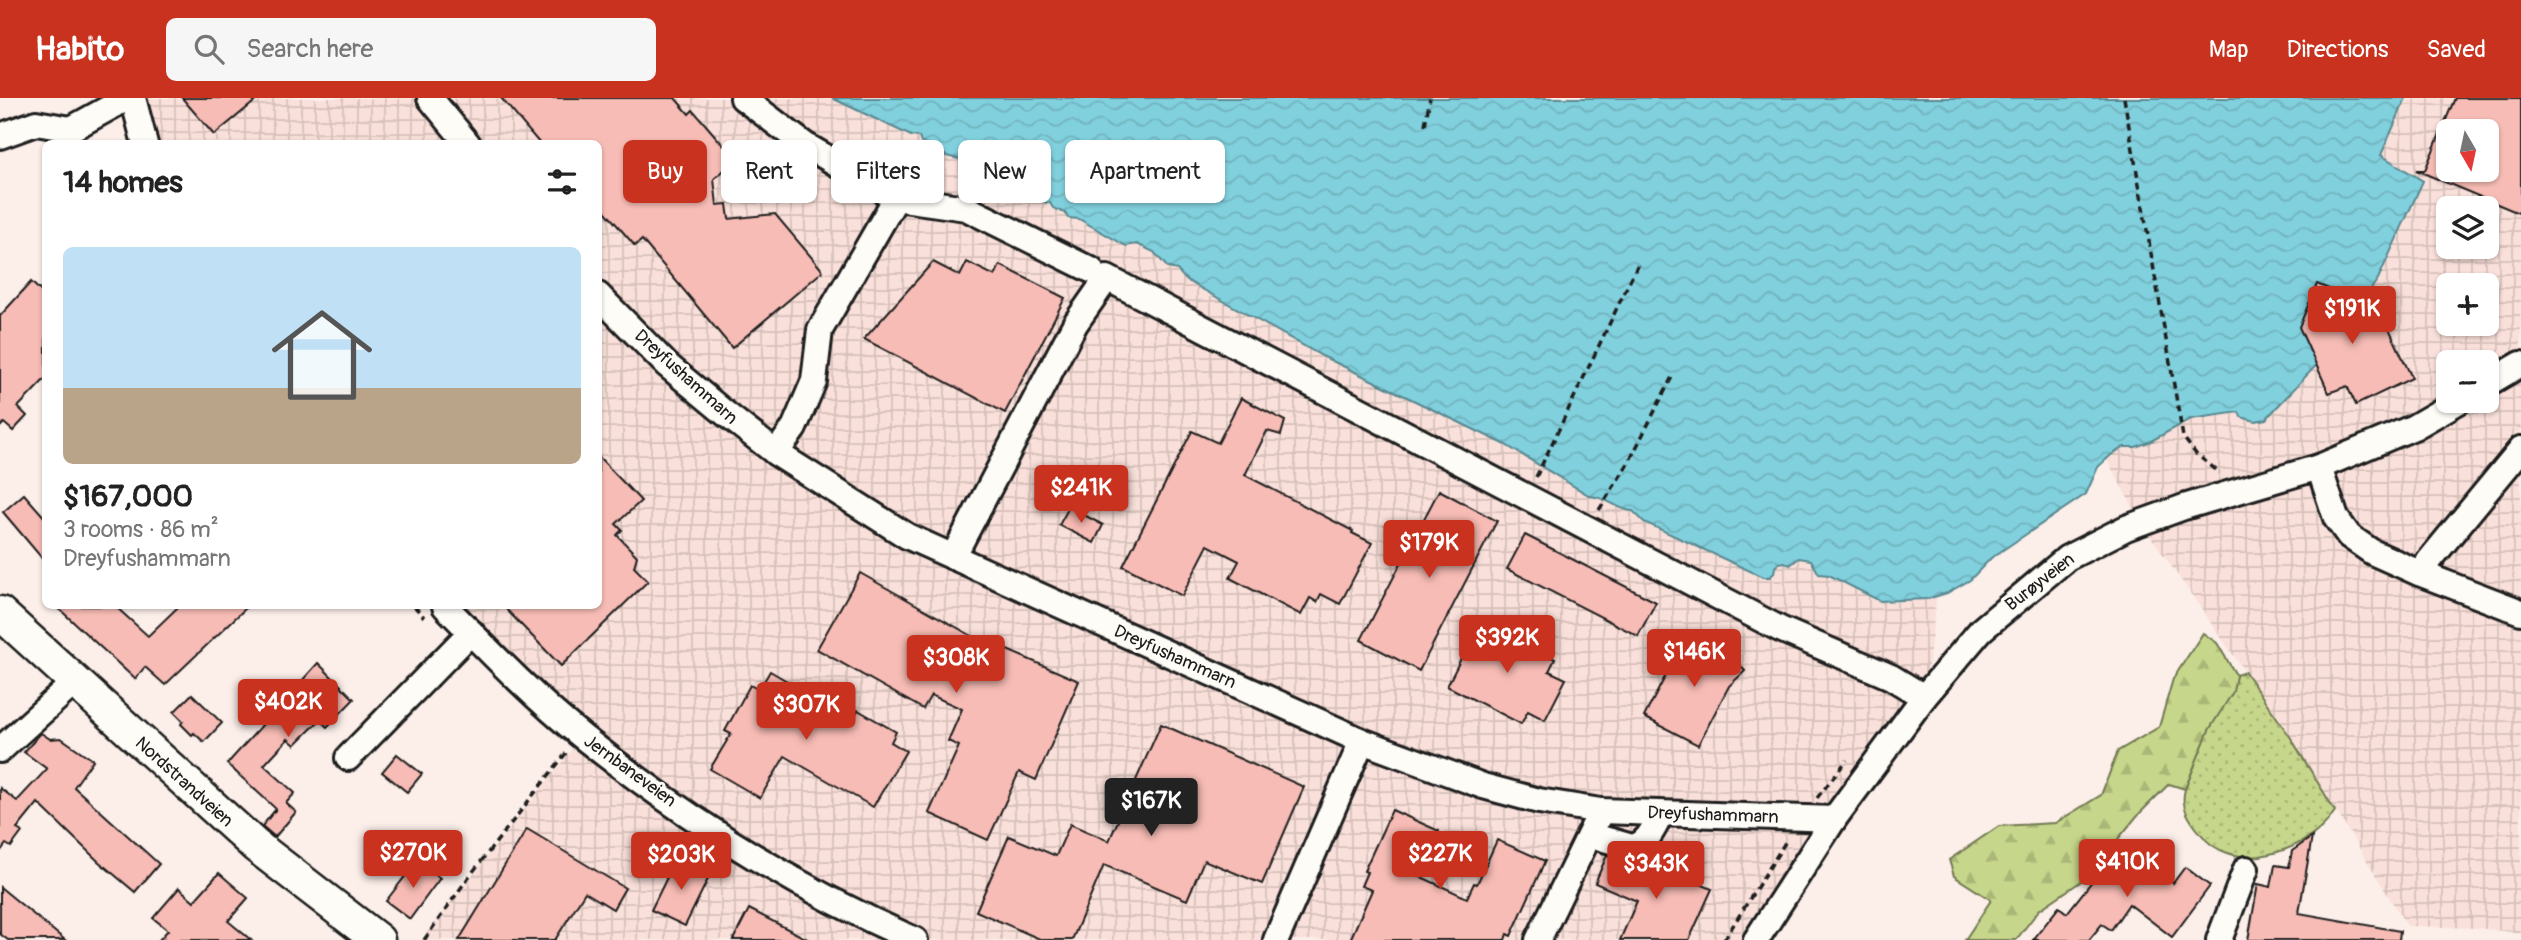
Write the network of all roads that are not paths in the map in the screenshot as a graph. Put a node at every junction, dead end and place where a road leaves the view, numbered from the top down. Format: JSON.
{"nodes":[{"id":1,"x":127,"y":98,"type":"edge"},
{"id":2,"x":133,"y":98,"type":"edge"},
{"id":3,"x":430,"y":98,"type":"edge"},
{"id":4,"x":743,"y":98,"type":"edge"},
{"id":5,"x":0,"y":136,"type":"edge"},
{"id":6,"x":144,"y":140,"type":"edge"},
{"id":7,"x":462,"y":140,"type":"edge"},
{"id":8,"x":831,"y":160,"type":"edge"},
{"id":9,"x":893,"y":203,"type":"edge"},
{"id":10,"x":931,"y":203,"type":"edge"},
{"id":11,"x":1091,"y":270,"type":"dead end"},
{"id":12,"x":602,"y":299,"type":"edge"},
{"id":13,"x":2521,"y":364,"type":"edge"},
{"id":14,"x":2499,"y":377,"type":"edge"},
{"id":15,"x":2438,"y":413,"type":"edge"},
{"id":16,"x":2521,"y":449,"type":"edge"},
{"id":17,"x":776,"y":453,"type":"junction"},
{"id":18,"x":2319,"y":467,"type":"junction"},
{"id":19,"x":953,"y":558,"type":"junction"},
{"id":20,"x":2419,"y":573,"type":"junction"},
{"id":21,"x":448,"y":609,"type":"edge"},
{"id":22,"x":2521,"y":612,"type":"edge"},
{"id":23,"x":0,"y":613,"type":"edge"},
{"id":24,"x":471,"y":632,"type":"junction"},
{"id":25,"x":75,"y":682,"type":"junction"},
{"id":26,"x":1924,"y":696,"type":"junction"},
{"id":27,"x":1362,"y":741,"type":"junction"},
{"id":28,"x":0,"y":750,"type":"edge"},
{"id":29,"x":348,"y":758,"type":"dead end"},
{"id":30,"x":1601,"y":811,"type":"junction"},
{"id":31,"x":1661,"y":814,"type":"junction"},
{"id":32,"x":1834,"y":819,"type":"junction"},
{"id":33,"x":1590,"y":835,"type":"junction"},
{"id":34,"x":2246,"y":869,"type":"dead end"},
{"id":35,"x":378,"y":940,"type":"edge"},
{"id":36,"x":915,"y":940,"type":"edge"},
{"id":37,"x":1276,"y":940,"type":"edge"},
{"id":38,"x":1538,"y":940,"type":"edge"},
{"id":39,"x":1756,"y":940,"type":"edge"},
{"id":40,"x":2219,"y":940,"type":"edge"}],
"edges":[{"from":1,"to":5,"type":"street"},
{"from":2,"to":6,"type":"street"},
{"from":3,"to":7,"type":"street"},
{"from":4,"to":8,"type":"street"},
{"from":9,"to":17,"type":"street"},
{"from":10,"to":11,"type":"street"},
{"from":12,"to":17,"type":"street","name":"Dreyfushammarn"},
{"from":13,"to":14,"type":"street"},
{"from":15,"to":18,"type":"street","name":"Burøyveien"},
{"from":16,"to":20,"type":"street"},
{"from":17,"to":19,"type":"street","name":"Dreyfushammarn"},
{"from":18,"to":20,"type":"street"},
{"from":18,"to":26,"type":"street","name":"Burøyveien"},
{"from":19,"to":26,"type":"street"},
{"from":19,"to":27,"type":"street","name":"Dreyfushammarn"},
{"from":20,"to":22,"type":"street"},
{"from":21,"to":24,"type":"street","name":"Jernbaneveien"},
{"from":23,"to":25,"type":"main road","name":"Nordstrandveien"},
{"from":24,"to":29,"type":"street"},
{"from":24,"to":36,"type":"street","name":"Jernbaneveien"},
{"from":25,"to":28,"type":"street"},
{"from":25,"to":35,"type":"main road","name":"Nordstrandveien"},
{"from":26,"to":32,"type":"street","name":"Burøyveien"},
{"from":27,"to":30,"type":"street","name":"Dreyfushammarn"},
{"from":27,"to":37,"type":"street"},
{"from":30,"to":31,"type":"street","name":"Dreyfushammarn"},
{"from":30,"to":33,"type":"street"},
{"from":31,"to":32,"type":"street","name":"Dreyfushammarn"},
{"from":31,"to":33,"type":"street"},
{"from":32,"to":39,"type":"street","name":"Burøyveien"},
{"from":33,"to":38,"type":"street"},
{"from":34,"to":40,"type":"street"}]}
